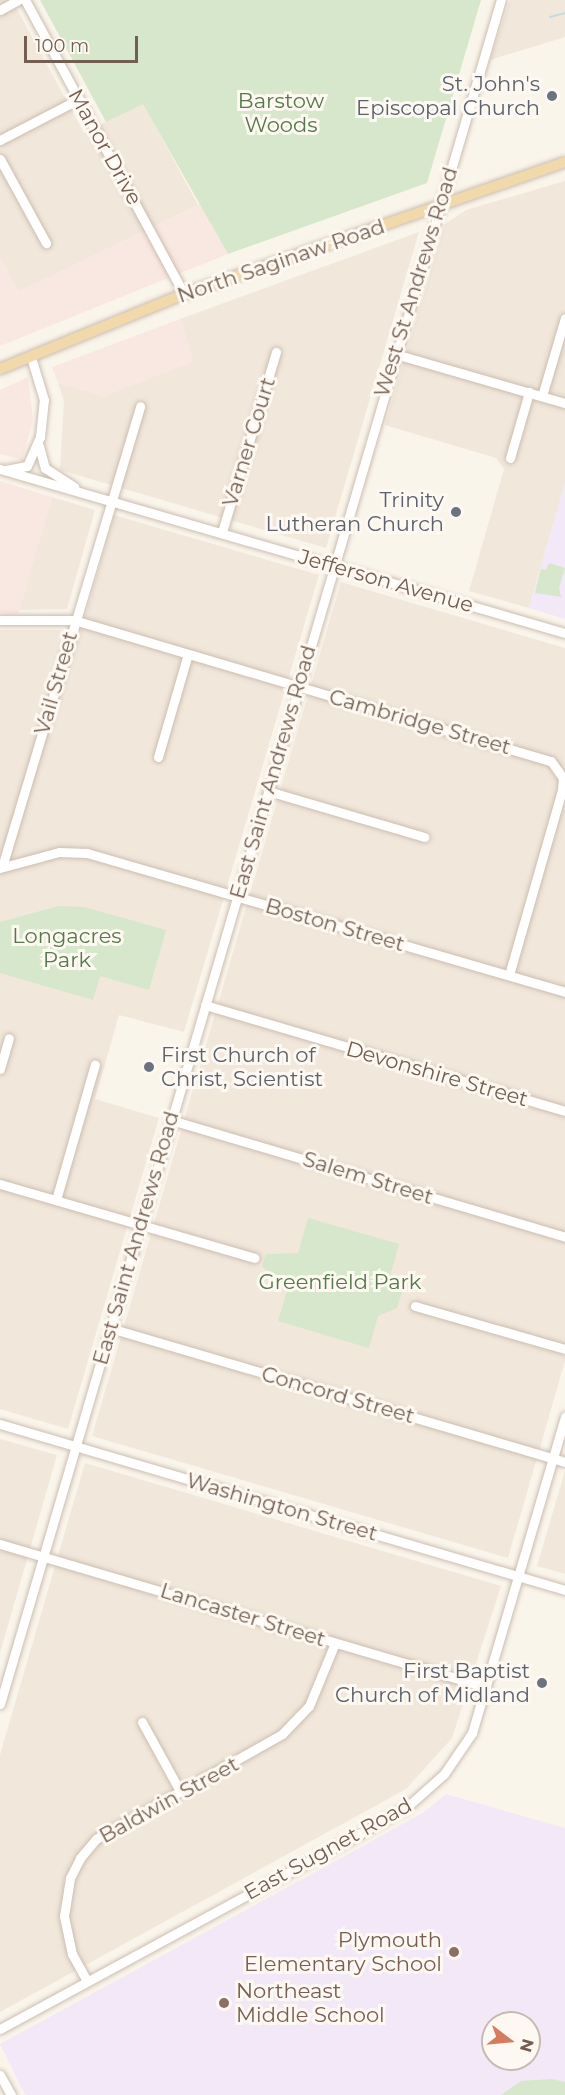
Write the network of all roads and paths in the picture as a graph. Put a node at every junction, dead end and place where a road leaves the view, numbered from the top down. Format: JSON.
{"nodes":[{"id":1,"x":18,"y":0,"type":"edge"},
{"id":2,"x":25,"y":0,"type":"edge"},
{"id":3,"x":501,"y":0,"type":"edge"},
{"id":4,"x":0,"y":10,"type":"edge"},
{"id":5,"x":79,"y":99,"type":"junction"},
{"id":6,"x":0,"y":140,"type":"edge"},
{"id":7,"x":0,"y":159,"type":"edge"},
{"id":8,"x":565,"y":162,"type":"edge"},
{"id":9,"x":439,"y":206,"type":"junction"},
{"id":10,"x":46,"y":243,"type":"dead end"},
{"id":11,"x":184,"y":294,"type":"junction"},
{"id":12,"x":565,"y":318,"type":"edge"},
{"id":13,"x":276,"y":352,"type":"dead end"},
{"id":14,"x":395,"y":354,"type":"junction"},
{"id":15,"x":31,"y":357,"type":"junction"},
{"id":16,"x":0,"y":369,"type":"edge"},
{"id":17,"x":529,"y":392,"type":"junction"},
{"id":18,"x":542,"y":396,"type":"junction"},
{"id":19,"x":565,"y":403,"type":"edge"},
{"id":20,"x":140,"y":406,"type":"dead end"},
{"id":21,"x":40,"y":437,"type":"junction"},
{"id":22,"x":510,"y":458,"type":"dead end"},
{"id":23,"x":2,"y":470,"type":"edge"},
{"id":24,"x":87,"y":493,"type":"junction"},
{"id":25,"x":110,"y":500,"type":"junction"},
{"id":26,"x":222,"y":532,"type":"junction"},
{"id":27,"x":333,"y":565,"type":"junction"},
{"id":28,"x":0,"y":620,"type":"edge"},
{"id":29,"x":74,"y":620,"type":"junction"},
{"id":30,"x":565,"y":633,"type":"edge"},
{"id":31,"x":188,"y":654,"type":"junction"},
{"id":32,"x":298,"y":686,"type":"junction"},
{"id":33,"x":158,"y":757,"type":"dead end"},
{"id":34,"x":268,"y":791,"type":"junction"},
{"id":35,"x":424,"y":837,"type":"dead end"},
{"id":36,"x":1,"y":868,"type":"edge"},
{"id":37,"x":236,"y":897,"type":"junction"},
{"id":38,"x":509,"y":975,"type":"junction"},
{"id":39,"x":565,"y":992,"type":"edge"},
{"id":40,"x":205,"y":1005,"type":"junction"},
{"id":41,"x":9,"y":1038,"type":"dead end"},
{"id":42,"x":95,"y":1064,"type":"dead end"},
{"id":43,"x":0,"y":1069,"type":"edge"},
{"id":44,"x":565,"y":1111,"type":"edge"},
{"id":45,"x":171,"y":1120,"type":"junction"},
{"id":46,"x":0,"y":1184,"type":"edge"},
{"id":47,"x":56,"y":1200,"type":"junction"},
{"id":48,"x":140,"y":1226,"type":"junction"},
{"id":49,"x":565,"y":1237,"type":"edge"},
{"id":50,"x":254,"y":1258,"type":"dead end"},
{"id":51,"x":415,"y":1306,"type":"dead end"},
{"id":52,"x":110,"y":1328,"type":"junction"},
{"id":53,"x":565,"y":1349,"type":"edge"},
{"id":54,"x":565,"y":1416,"type":"edge"},
{"id":55,"x":0,"y":1424,"type":"edge"},
{"id":56,"x":76,"y":1446,"type":"junction"},
{"id":57,"x":553,"y":1459,"type":"junction"},
{"id":58,"x":565,"y":1462,"type":"edge"},
{"id":59,"x":0,"y":1544,"type":"edge"},
{"id":60,"x":44,"y":1556,"type":"junction"},
{"id":61,"x":518,"y":1577,"type":"junction"},
{"id":62,"x":565,"y":1590,"type":"edge"},
{"id":63,"x":335,"y":1642,"type":"junction"},
{"id":64,"x":486,"y":1687,"type":"junction"},
{"id":65,"x":0,"y":1704,"type":"edge"},
{"id":66,"x":142,"y":1722,"type":"dead end"},
{"id":67,"x":180,"y":1791,"type":"junction"},
{"id":68,"x":87,"y":1981,"type":"junction"},
{"id":69,"x":0,"y":2029,"type":"edge"},
{"id":70,"x":0,"y":2075,"type":"edge"},
{"id":71,"x":11,"y":2095,"type":"edge"}],
"edges":[{"from":1,"to":4,"type":"street"},
{"from":2,"to":5,"type":"street","name":"Manor Drive"},
{"from":3,"to":9,"type":"street","name":"West St Andrews Road"},
{"from":5,"to":6,"type":"street"},
{"from":5,"to":11,"type":"street","name":"Manor Drive"},
{"from":7,"to":10,"type":"street"},
{"from":8,"to":9,"type":"main road","name":"North Saginaw Road"},
{"from":9,"to":11,"type":"main road","name":"North Saginaw Road"},
{"from":9,"to":14,"type":"street","name":"West St Andrews Road"},
{"from":11,"to":15,"type":"main road","name":"North Saginaw Road"},
{"from":12,"to":18,"type":"street"},
{"from":13,"to":26,"type":"street","name":"Varner Court"},
{"from":14,"to":17,"type":"street"},
{"from":14,"to":27,"type":"street","name":"West St Andrews Road"},
{"from":15,"to":16,"type":"main road","name":"North Saginaw Road"},
{"from":15,"to":21,"type":"street"},
{"from":17,"to":18,"type":"street"},
{"from":17,"to":22,"type":"street"},
{"from":18,"to":19,"type":"street"},
{"from":20,"to":25,"type":"street","name":"Vail Street"},
{"from":21,"to":23,"type":"street"},
{"from":21,"to":24,"type":"street"},
{"from":23,"to":24,"type":"street","name":"Jefferson Avenue"},
{"from":24,"to":25,"type":"street","name":"Jefferson Avenue"},
{"from":25,"to":26,"type":"street","name":"Jefferson Avenue"},
{"from":25,"to":29,"type":"street","name":"Vail Street"},
{"from":26,"to":27,"type":"street","name":"Jefferson Avenue"},
{"from":27,"to":30,"type":"street","name":"Jefferson Avenue"},
{"from":27,"to":32,"type":"street","name":"East Saint Andrews Road"},
{"from":28,"to":29,"type":"street","name":"Cambridge Street"},
{"from":29,"to":31,"type":"street","name":"Cambridge Street"},
{"from":29,"to":36,"type":"street","name":"Vail Street"},
{"from":31,"to":32,"type":"street","name":"Cambridge Street"},
{"from":31,"to":33,"type":"street"},
{"from":32,"to":34,"type":"street","name":"East Saint Andrews Road"},
{"from":32,"to":38,"type":"street","name":"Cambridge Street"},
{"from":34,"to":35,"type":"street"},
{"from":34,"to":37,"type":"street","name":"East Saint Andrews Road"},
{"from":36,"to":37,"type":"street","name":"Boston Street"},
{"from":37,"to":38,"type":"street","name":"Boston Street"},
{"from":37,"to":40,"type":"street","name":"East Saint Andrews Road"},
{"from":38,"to":39,"type":"street","name":"Boston Street"},
{"from":40,"to":44,"type":"street","name":"Devonshire Street"},
{"from":40,"to":45,"type":"street","name":"East Saint Andrews Road"},
{"from":41,"to":43,"type":"street"},
{"from":42,"to":47,"type":"street"},
{"from":45,"to":48,"type":"street","name":"East Saint Andrews Road"},
{"from":45,"to":49,"type":"street","name":"Salem Street"},
{"from":46,"to":47,"type":"street"},
{"from":47,"to":48,"type":"street"},
{"from":48,"to":50,"type":"street"},
{"from":48,"to":52,"type":"street","name":"East Saint Andrews Road"},
{"from":51,"to":53,"type":"street"},
{"from":52,"to":56,"type":"street","name":"East Saint Andrews Road"},
{"from":52,"to":57,"type":"street","name":"Concord Street"},
{"from":54,"to":57,"type":"street","name":"East Sugnet Road"},
{"from":55,"to":56,"type":"street","name":"Washington Street"},
{"from":56,"to":60,"type":"street","name":"East Saint Andrews Road"},
{"from":56,"to":61,"type":"street","name":"Washington Street"},
{"from":57,"to":58,"type":"street","name":"Concord Street"},
{"from":57,"to":61,"type":"street","name":"East Sugnet Road"},
{"from":59,"to":60,"type":"street","name":"Lancaster Street"},
{"from":60,"to":63,"type":"street","name":"Lancaster Street"},
{"from":60,"to":65,"type":"street","name":"East Saint Andrews Road"},
{"from":61,"to":62,"type":"street","name":"Washington Street"},
{"from":61,"to":64,"type":"street","name":"East Sugnet Road"},
{"from":63,"to":64,"type":"street","name":"Lancaster Street"},
{"from":63,"to":67,"type":"street","name":"Baldwin Street"},
{"from":64,"to":68,"type":"street","name":"East Sugnet Road"},
{"from":66,"to":67,"type":"street"},
{"from":67,"to":68,"type":"street","name":"Baldwin Street"},
{"from":68,"to":69,"type":"street","name":"East Sugnet Road"},
{"from":70,"to":71,"type":"street"}]}
